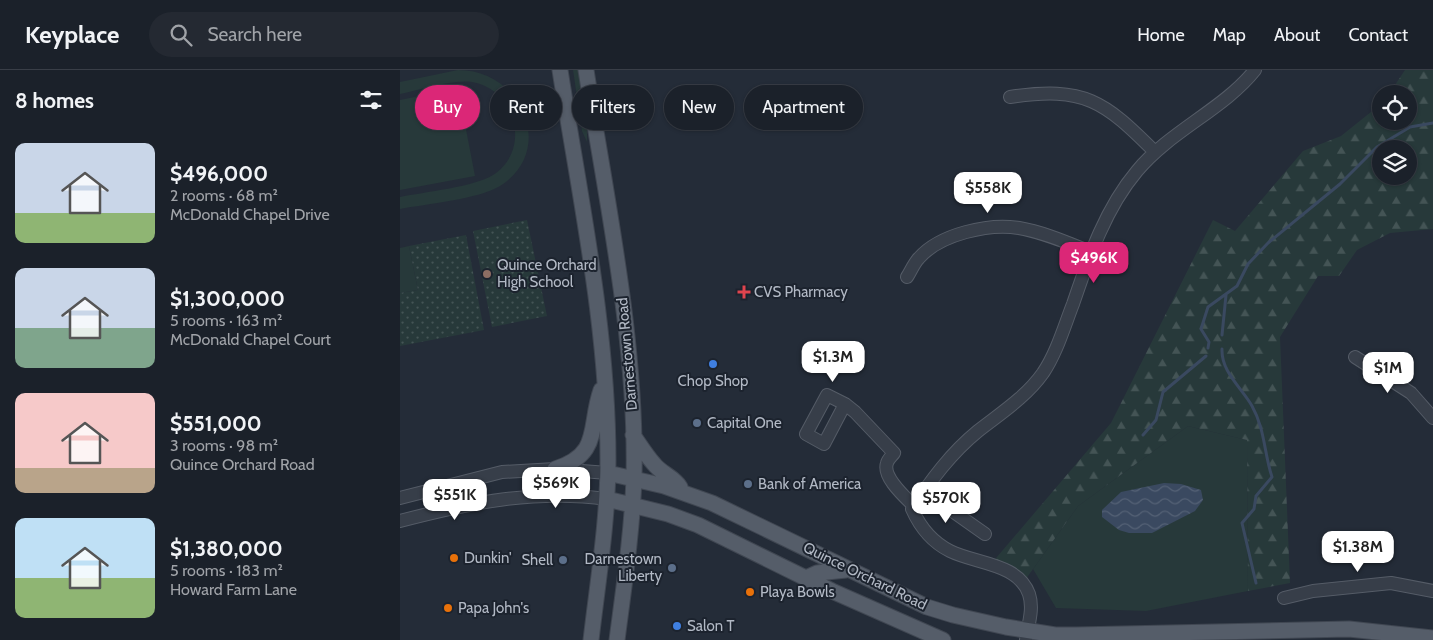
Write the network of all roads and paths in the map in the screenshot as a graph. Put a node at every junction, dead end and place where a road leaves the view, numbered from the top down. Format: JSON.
{"nodes":[{"id":1,"x":560,"y":70,"type":"edge"},
{"id":2,"x":586,"y":70,"type":"edge"},
{"id":3,"x":1254,"y":70,"type":"edge"},
{"id":4,"x":1010,"y":97,"type":"dead end"},
{"id":5,"x":1155,"y":152,"type":"junction"},
{"id":6,"x":1091,"y":252,"type":"junction"},
{"id":7,"x":907,"y":277,"type":"dead end"},
{"id":8,"x":1355,"y":357,"type":"dead end"},
{"id":9,"x":605,"y":379,"type":"junction"},
{"id":10,"x":845,"y":404,"type":"dead end"},
{"id":11,"x":1433,"y":418,"type":"edge"},
{"id":12,"x":633,"y":435,"type":"junction"},
{"id":13,"x":555,"y":469,"type":"junction"},
{"id":14,"x":608,"y":473,"type":"junction"},
{"id":15,"x":634,"y":479,"type":"junction"},
{"id":16,"x":682,"y":491,"type":"junction"},
{"id":17,"x":924,"y":491,"type":"junction"},
{"id":18,"x":400,"y":498,"type":"edge"},
{"id":19,"x":607,"y":499,"type":"junction"},
{"id":20,"x":632,"y":504,"type":"junction"},
{"id":21,"x":914,"y":506,"type":"junction"},
{"id":22,"x":400,"y":521,"type":"edge"},
{"id":23,"x":985,"y":534,"type":"dead end"},
{"id":24,"x":848,"y":570,"type":"junction"},
{"id":25,"x":806,"y":578,"type":"junction"},
{"id":26,"x":1433,"y":591,"type":"edge"},
{"id":27,"x":1284,"y":598,"type":"dead end"},
{"id":28,"x":1026,"y":636,"type":"edge"},
{"id":29,"x":1433,"y":638,"type":"edge"},
{"id":30,"x":591,"y":640,"type":"edge"},
{"id":31,"x":617,"y":640,"type":"edge"},
{"id":32,"x":943,"y":640,"type":"edge"}],
"edges":[{"from":1,"to":9,"type":"main road","name":"Darnestown Road"},
{"from":2,"to":12,"type":"main road","name":"Darnestown Road"},
{"from":3,"to":5,"type":"street"},
{"from":4,"to":5,"type":"street"},
{"from":5,"to":6,"type":"street"},
{"from":6,"to":7,"type":"street"},
{"from":6,"to":17,"type":"street"},
{"from":8,"to":11,"type":"street"},
{"from":9,"to":13,"type":"main road"},
{"from":9,"to":14,"type":"main road","name":"Darnestown Road"},
{"from":10,"to":21,"type":"street"},
{"from":12,"to":15,"type":"main road","name":"Darnestown Road"},
{"from":12,"to":16,"type":"main road"},
{"from":13,"to":14,"type":"street","name":"Quince Orchard Road"},
{"from":13,"to":18,"type":"street","name":"Quince Orchard Road"},
{"from":14,"to":15,"type":"main road","name":"Quince Orchard Road"},
{"from":14,"to":19,"type":"main road","name":"Darnestown Road"},
{"from":15,"to":16,"type":"main road","name":"Quince Orchard Road"},
{"from":15,"to":20,"type":"main road","name":"Darnestown Road"},
{"from":16,"to":24,"type":"main road","name":"Quince Orchard Road"},
{"from":17,"to":21,"type":"street"},
{"from":17,"to":23,"type":"street"},
{"from":19,"to":20,"type":"main road","name":"Quince Orchard Road"},
{"from":19,"to":22,"type":"street","name":"Quince Orchard Road"},
{"from":19,"to":30,"type":"main road","name":"Darnestown Road"},
{"from":20,"to":25,"type":"main road","name":"Quince Orchard Road"},
{"from":20,"to":31,"type":"main road","name":"Darnestown Road"},
{"from":21,"to":28,"type":"street"},
{"from":24,"to":25,"type":"main road"},
{"from":24,"to":28,"type":"main road","name":"Quince Orchard Road"},
{"from":25,"to":32,"type":"main road","name":"Quince Orchard Road"},
{"from":26,"to":27,"type":"street"},
{"from":28,"to":29,"type":"main road","name":"Quince Orchard Road"}]}
